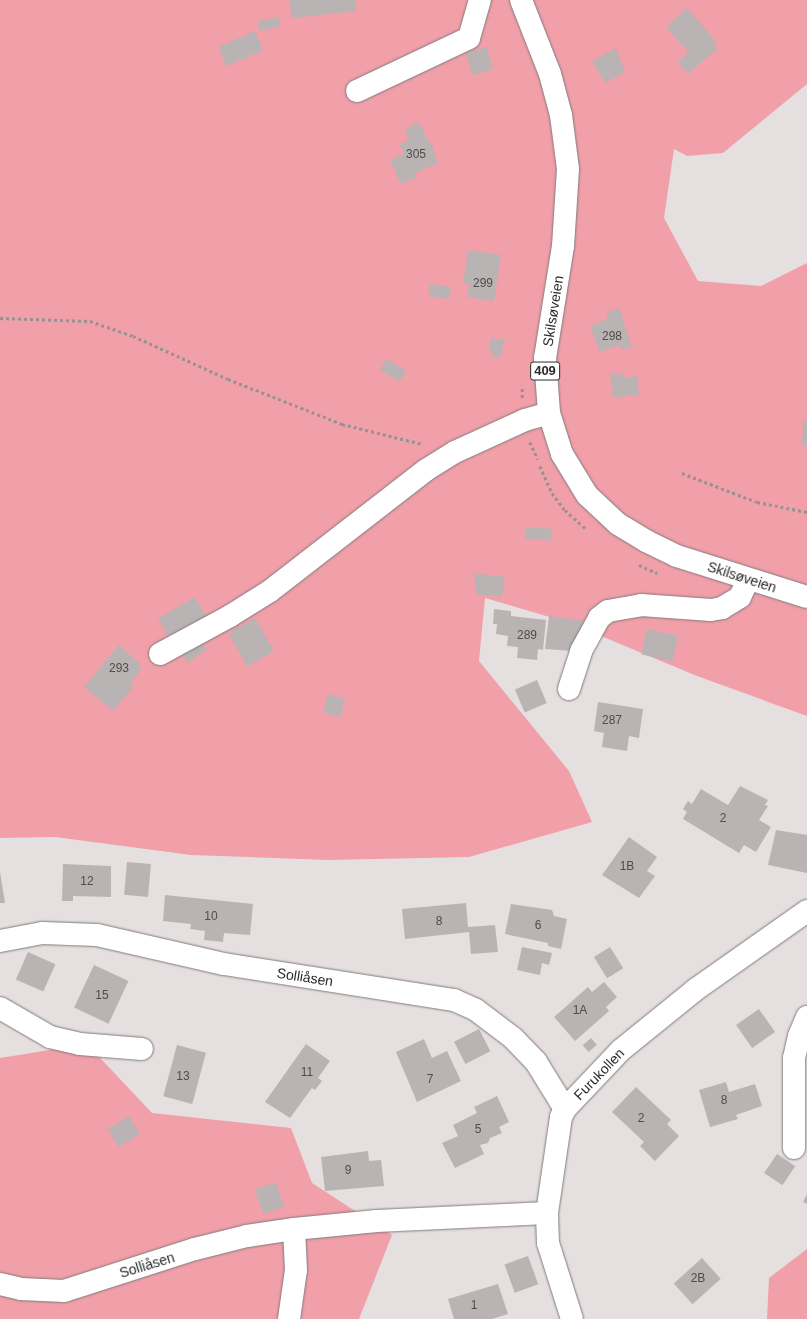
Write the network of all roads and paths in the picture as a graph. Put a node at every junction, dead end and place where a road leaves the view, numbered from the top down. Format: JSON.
{"nodes":[{"id":1,"x":480,"y":0,"type":"edge"},
{"id":2,"x":521,"y":0,"type":"edge"},
{"id":3,"x":358,"y":91,"type":"dead end"},
{"id":4,"x":0,"y":318,"type":"edge"},
{"id":5,"x":522,"y":379,"type":"dead end"},
{"id":6,"x":549,"y":413,"type":"junction"},
{"id":7,"x":525,"y":420,"type":"junction"},
{"id":8,"x":455,"y":452,"type":"junction"},
{"id":9,"x":682,"y":473,"type":"dead end"},
{"id":10,"x":807,"y":512,"type":"edge"},
{"id":11,"x":588,"y":530,"type":"dead end"},
{"id":12,"x":632,"y":561,"type":"dead end"},
{"id":13,"x":665,"y":576,"type":"dead end"},
{"id":14,"x":748,"y":580,"type":"junction"},
{"id":15,"x":807,"y":597,"type":"edge"},
{"id":16,"x":160,"y":654,"type":"dead end"},
{"id":17,"x":569,"y":689,"type":"dead end"},
{"id":18,"x":807,"y":911,"type":"edge"},
{"id":19,"x":0,"y":940,"type":"edge"},
{"id":20,"x":0,"y":1008,"type":"edge"},
{"id":21,"x":807,"y":1017,"type":"edge"},
{"id":22,"x":142,"y":1049,"type":"dead end"},
{"id":23,"x":565,"y":1109,"type":"junction"},
{"id":24,"x":794,"y":1148,"type":"dead end"},
{"id":25,"x":548,"y":1213,"type":"junction"},
{"id":26,"x":294,"y":1229,"type":"junction"},
{"id":27,"x":0,"y":1284,"type":"edge"},
{"id":28,"x":289,"y":1319,"type":"edge"},
{"id":29,"x":572,"y":1319,"type":"edge"}],
"edges":[{"from":1,"to":3,"type":"street"},
{"from":2,"to":6,"type":"street","name":"Skilsøveien","number":"409"},
{"from":4,"to":8,"type":"path"},
{"from":5,"to":7,"type":"path"},
{"from":6,"to":7,"type":"street"},
{"from":6,"to":14,"type":"street","name":"Skilsøveien","number":"409"},
{"from":7,"to":8,"type":"street"},
{"from":7,"to":11,"type":"path"},
{"from":8,"to":16,"type":"street"},
{"from":9,"to":10,"type":"path"},
{"from":12,"to":13,"type":"path"},
{"from":14,"to":15,"type":"street","name":"Skilsøveien","number":"409"},
{"from":14,"to":17,"type":"street"},
{"from":18,"to":23,"type":"street","name":"Furukollen"},
{"from":19,"to":23,"type":"street","name":"Solliåsen"},
{"from":20,"to":22,"type":"street"},
{"from":21,"to":24,"type":"street"},
{"from":23,"to":25,"type":"street","name":"Furukollen"},
{"from":25,"to":26,"type":"street","name":"Solliåsen"},
{"from":25,"to":29,"type":"street","name":"Furukollen"},
{"from":26,"to":27,"type":"street","name":"Solliåsen"},
{"from":26,"to":28,"type":"street"}]}
